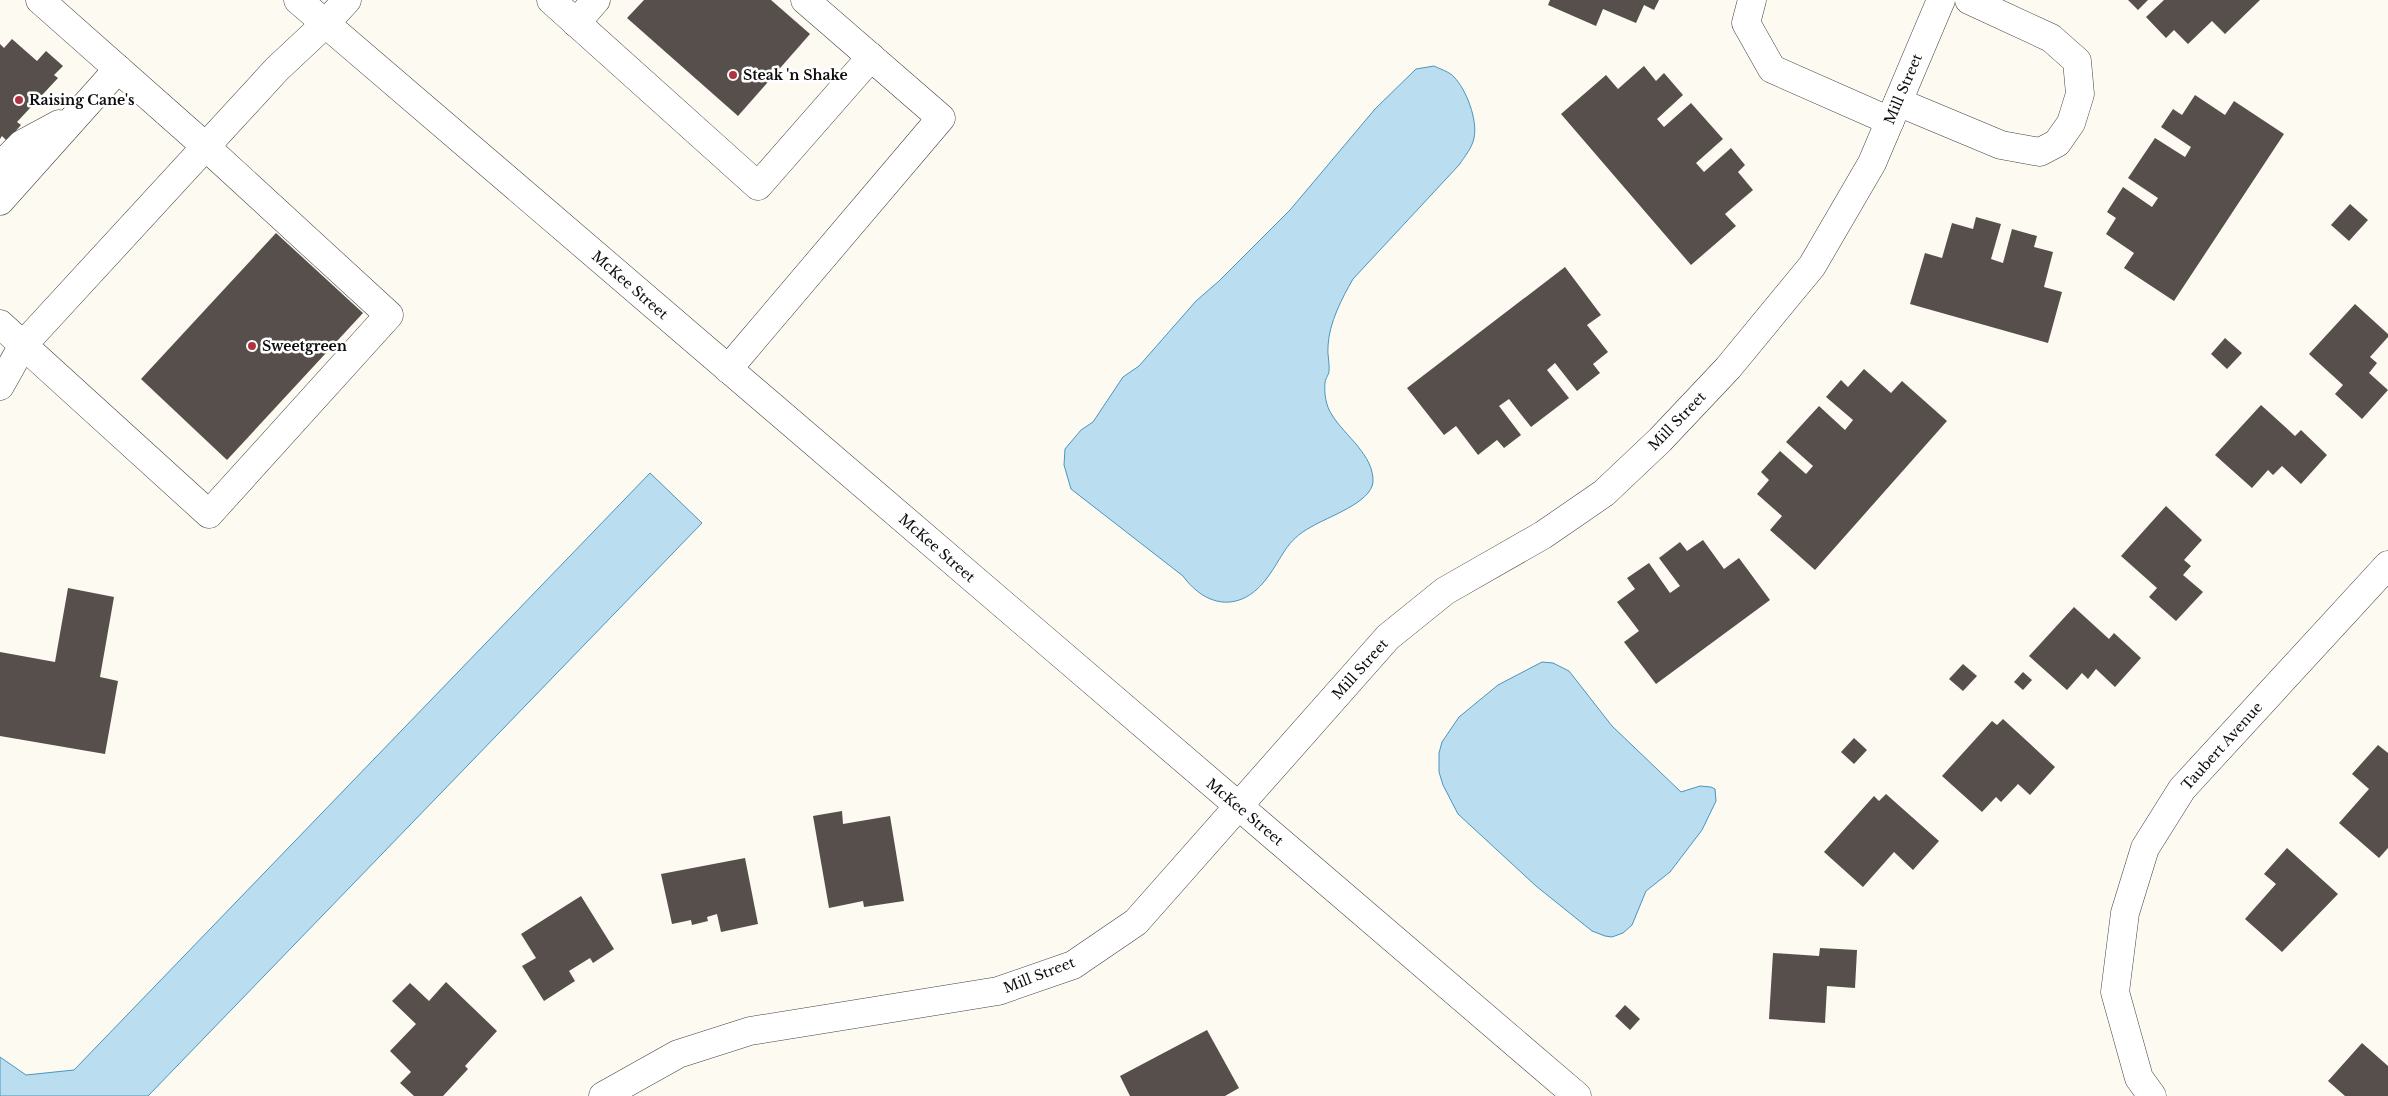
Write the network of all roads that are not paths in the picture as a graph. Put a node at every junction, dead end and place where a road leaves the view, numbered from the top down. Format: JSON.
{"nodes":[{"id":1,"x":40,"y":0,"type":"edge"},
{"id":2,"x":298,"y":0,"type":"edge"},
{"id":3,"x":346,"y":0,"type":"edge"},
{"id":4,"x":551,"y":0,"type":"edge"},
{"id":5,"x":596,"y":0,"type":"edge"},
{"id":6,"x":805,"y":0,"type":"edge"},
{"id":7,"x":1752,"y":0,"type":"edge"},
{"id":8,"x":1969,"y":0,"type":"edge"},
{"id":9,"x":1933,"y":2,"type":"edge"},
{"id":10,"x":576,"y":22,"type":"junction"},
{"id":11,"x":325,"y":24,"type":"junction"},
{"id":12,"x":871,"y":57,"type":"junction"},
{"id":13,"x":118,"y":69,"type":"junction"},
{"id":14,"x":1894,"y":112,"type":"junction"},
{"id":15,"x":77,"y":115,"type":"junction"},
{"id":16,"x":205,"y":146,"type":"junction"},
{"id":17,"x":0,"y":166,"type":"edge"},
{"id":18,"x":0,"y":200,"type":"edge"},
{"id":19,"x":0,"y":324,"type":"edge"},
{"id":20,"x":23,"y":345,"type":"junction"},
{"id":21,"x":728,"y":368,"type":"junction"},
{"id":22,"x":0,"y":386,"type":"edge"},
{"id":23,"x":2388,"y":565,"type":"edge"},
{"id":24,"x":1238,"y":806,"type":"junction"},
{"id":25,"x":603,"y":1096,"type":"edge"},
{"id":26,"x":1577,"y":1096,"type":"edge"},
{"id":27,"x":2152,"y":1096,"type":"edge"}],
"edges":[{"from":1,"to":13,"type":"street"},
{"from":2,"to":11,"type":"street","name":"McKee Street"},
{"from":3,"to":11,"type":"street"},
{"from":4,"to":10,"type":"street"},
{"from":5,"to":10,"type":"street"},
{"from":6,"to":12,"type":"street"},
{"from":7,"to":14,"type":"street"},
{"from":8,"to":14,"type":"street"},
{"from":9,"to":14,"type":"street","name":"Mill Street"},
{"from":10,"to":12,"type":"street"},
{"from":11,"to":16,"type":"street"},
{"from":11,"to":21,"type":"street","name":"McKee Street"},
{"from":12,"to":21,"type":"street"},
{"from":13,"to":15,"type":"street"},
{"from":13,"to":16,"type":"street"},
{"from":14,"to":24,"type":"street","name":"Mill Street"},
{"from":15,"to":17,"type":"street"},
{"from":15,"to":18,"type":"street"},
{"from":16,"to":20,"type":"street"},
{"from":16,"to":20,"type":"street"},
{"from":19,"to":20,"type":"street"},
{"from":20,"to":22,"type":"street"},
{"from":21,"to":24,"type":"street","name":"McKee Street"},
{"from":23,"to":27,"type":"street","name":"Taubert Avenue"},
{"from":24,"to":25,"type":"street","name":"Mill Street"},
{"from":24,"to":26,"type":"street","name":"McKee Street"}]}
